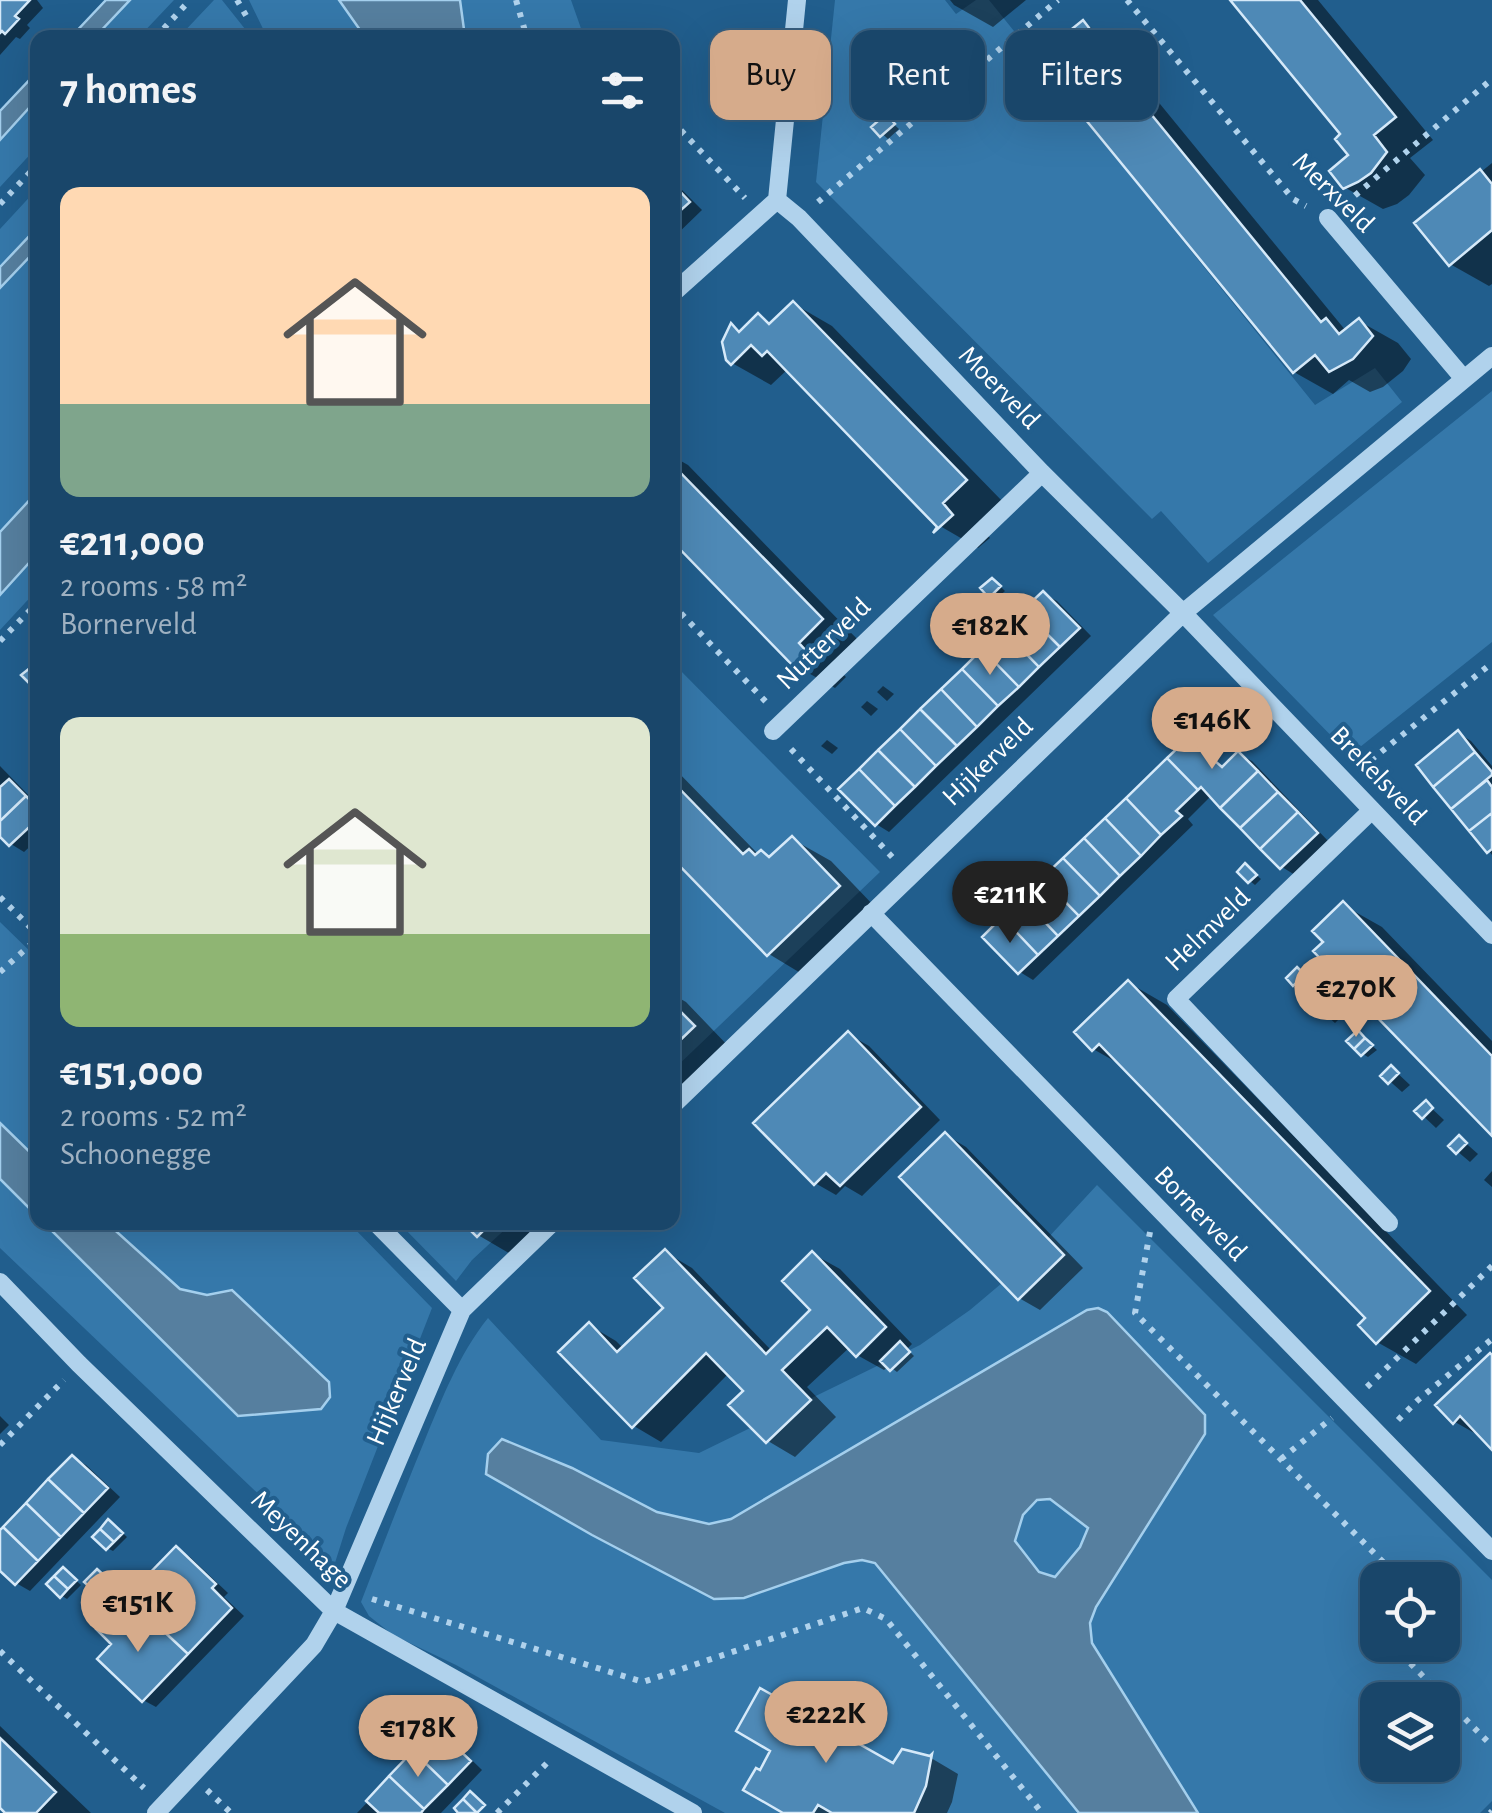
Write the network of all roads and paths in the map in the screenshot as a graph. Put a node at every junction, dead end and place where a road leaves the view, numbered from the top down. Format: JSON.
{"nodes":[{"id":1,"x":190,"y":0,"type":"edge"},
{"id":2,"x":516,"y":0,"type":"edge"},
{"id":3,"x":797,"y":0,"type":"edge"},
{"id":4,"x":1058,"y":0,"type":"edge"},
{"id":5,"x":1127,"y":0,"type":"edge"},
{"id":6,"x":162,"y":30,"type":"edge"},
{"id":7,"x":525,"y":30,"type":"edge"},
{"id":8,"x":1492,"y":79,"type":"edge"},
{"id":9,"x":680,"y":130,"type":"edge"},
{"id":10,"x":30,"y":172,"type":"edge"},
{"id":11,"x":777,"y":200,"type":"junction"},
{"id":12,"x":0,"y":204,"type":"edge"},
{"id":13,"x":759,"y":214,"type":"junction"},
{"id":14,"x":799,"y":218,"type":"junction"},
{"id":15,"x":1328,"y":218,"type":"junction"},
{"id":16,"x":680,"y":287,"type":"edge"},
{"id":17,"x":1492,"y":356,"type":"edge"},
{"id":18,"x":1464,"y":379,"type":"junction"},
{"id":19,"x":1042,"y":473,"type":"junction"},
{"id":20,"x":30,"y":610,"type":"edge"},
{"id":21,"x":680,"y":612,"type":"edge"},
{"id":22,"x":1182,"y":612,"type":"junction"},
{"id":23,"x":0,"y":641,"type":"edge"},
{"id":24,"x":1492,"y":663,"type":"edge"},
{"id":25,"x":774,"y":731,"type":"junction"},
{"id":26,"x":1344,"y":782,"type":"junction"},
{"id":27,"x":1372,"y":810,"type":"junction"},
{"id":28,"x":910,"y":875,"type":"junction"},
{"id":29,"x":0,"y":897,"type":"edge"},
{"id":30,"x":871,"y":914,"type":"junction"},
{"id":31,"x":30,"y":929,"type":"edge"},
{"id":32,"x":1492,"y":934,"type":"edge"},
{"id":33,"x":30,"y":944,"type":"edge"},
{"id":34,"x":0,"y":972,"type":"edge"},
{"id":35,"x":680,"y":1098,"type":"edge"},
{"id":36,"x":1154,"y":1206,"type":"junction"},
{"id":37,"x":1389,"y":1223,"type":"dead end"},
{"id":38,"x":383,"y":1230,"type":"edge"},
{"id":39,"x":544,"y":1230,"type":"edge"},
{"id":40,"x":1492,"y":1266,"type":"edge"},
{"id":41,"x":0,"y":1282,"type":"edge"},
{"id":42,"x":462,"y":1310,"type":"junction"},
{"id":43,"x":1492,"y":1340,"type":"edge"},
{"id":44,"x":79,"y":1364,"type":"junction"},
{"id":45,"x":1349,"y":1404,"type":"junction"},
{"id":46,"x":1381,"y":1437,"type":"junction"},
{"id":47,"x":0,"y":1445,"type":"edge"},
{"id":48,"x":1281,"y":1459,"type":"junction"},
{"id":49,"x":1492,"y":1551,"type":"edge"},
{"id":50,"x":1383,"y":1562,"type":"edge"},
{"id":51,"x":334,"y":1611,"type":"junction"},
{"id":52,"x":0,"y":1651,"type":"edge"},
{"id":53,"x":1409,"y":1662,"type":"edge"},
{"id":54,"x":567,"y":1742,"type":"junction"},
{"id":55,"x":1492,"y":1746,"type":"edge"},
{"id":56,"x":160,"y":1809,"type":"edge"},
{"id":57,"x":497,"y":1813,"type":"edge"},
{"id":58,"x":693,"y":1813,"type":"edge"},
{"id":59,"x":1042,"y":1813,"type":"edge"}],
"edges":[{"from":1,"to":6,"type":"path"},
{"from":2,"to":7,"type":"path"},
{"from":3,"to":11,"type":"street"},
{"from":4,"to":14,"type":"path"},
{"from":5,"to":15,"type":"path","name":"Merxveld"},
{"from":8,"to":15,"type":"path"},
{"from":9,"to":13,"type":"path"},
{"from":10,"to":12,"type":"path"},
{"from":11,"to":13,"type":"street"},
{"from":11,"to":14,"type":"street","name":"Moerveld"},
{"from":13,"to":16,"type":"street"},
{"from":14,"to":19,"type":"street","name":"Moerveld"},
{"from":15,"to":18,"type":"street","name":"Merxveld"},
{"from":17,"to":18,"type":"street","name":"Hijkerveld"},
{"from":18,"to":22,"type":"street","name":"Hijkerveld"},
{"from":19,"to":22,"type":"street","name":"Moerveld"},
{"from":19,"to":25,"type":"street","name":"Nutterveld"},
{"from":20,"to":23,"type":"path"},
{"from":21,"to":25,"type":"path"},
{"from":22,"to":26,"type":"street","name":"Brekelsveld"},
{"from":22,"to":28,"type":"street","name":"Hijkerveld"},
{"from":24,"to":26,"type":"path"},
{"from":25,"to":28,"type":"path"},
{"from":26,"to":27,"type":"street","name":"Brekelsveld"},
{"from":27,"to":32,"type":"street","name":"Brekelsveld"},
{"from":27,"to":37,"type":"street","name":"Helmveld"},
{"from":28,"to":30,"type":"street","name":"Hijkerveld"},
{"from":29,"to":31,"type":"path"},
{"from":30,"to":35,"type":"street","name":"Hijkerveld"},
{"from":30,"to":36,"type":"street","name":"Bornerveld"},
{"from":33,"to":34,"type":"path"},
{"from":36,"to":45,"type":"street","name":"Bornerveld"},
{"from":36,"to":48,"type":"path"},
{"from":38,"to":42,"type":"street"},
{"from":39,"to":42,"type":"street","name":"Hijkerveld"},
{"from":40,"to":45,"type":"path"},
{"from":41,"to":44,"type":"street","name":"Meyenhage"},
{"from":42,"to":51,"type":"street","name":"Hijkerveld"},
{"from":43,"to":46,"type":"path"},
{"from":44,"to":47,"type":"path"},
{"from":44,"to":51,"type":"street","name":"Meyenhage"},
{"from":45,"to":46,"type":"street","name":"Bornerveld"},
{"from":45,"to":48,"type":"path"},
{"from":46,"to":49,"type":"street","name":"Bornerveld"},
{"from":48,"to":50,"type":"path"},
{"from":51,"to":54,"type":"street","name":"Meyenhage"},
{"from":51,"to":56,"type":"street","name":"Hijkerveld"},
{"from":51,"to":59,"type":"path"},
{"from":52,"to":56,"type":"path"},
{"from":53,"to":55,"type":"path"},
{"from":54,"to":57,"type":"path"},
{"from":54,"to":58,"type":"street","name":"Meyenhage"}]}
